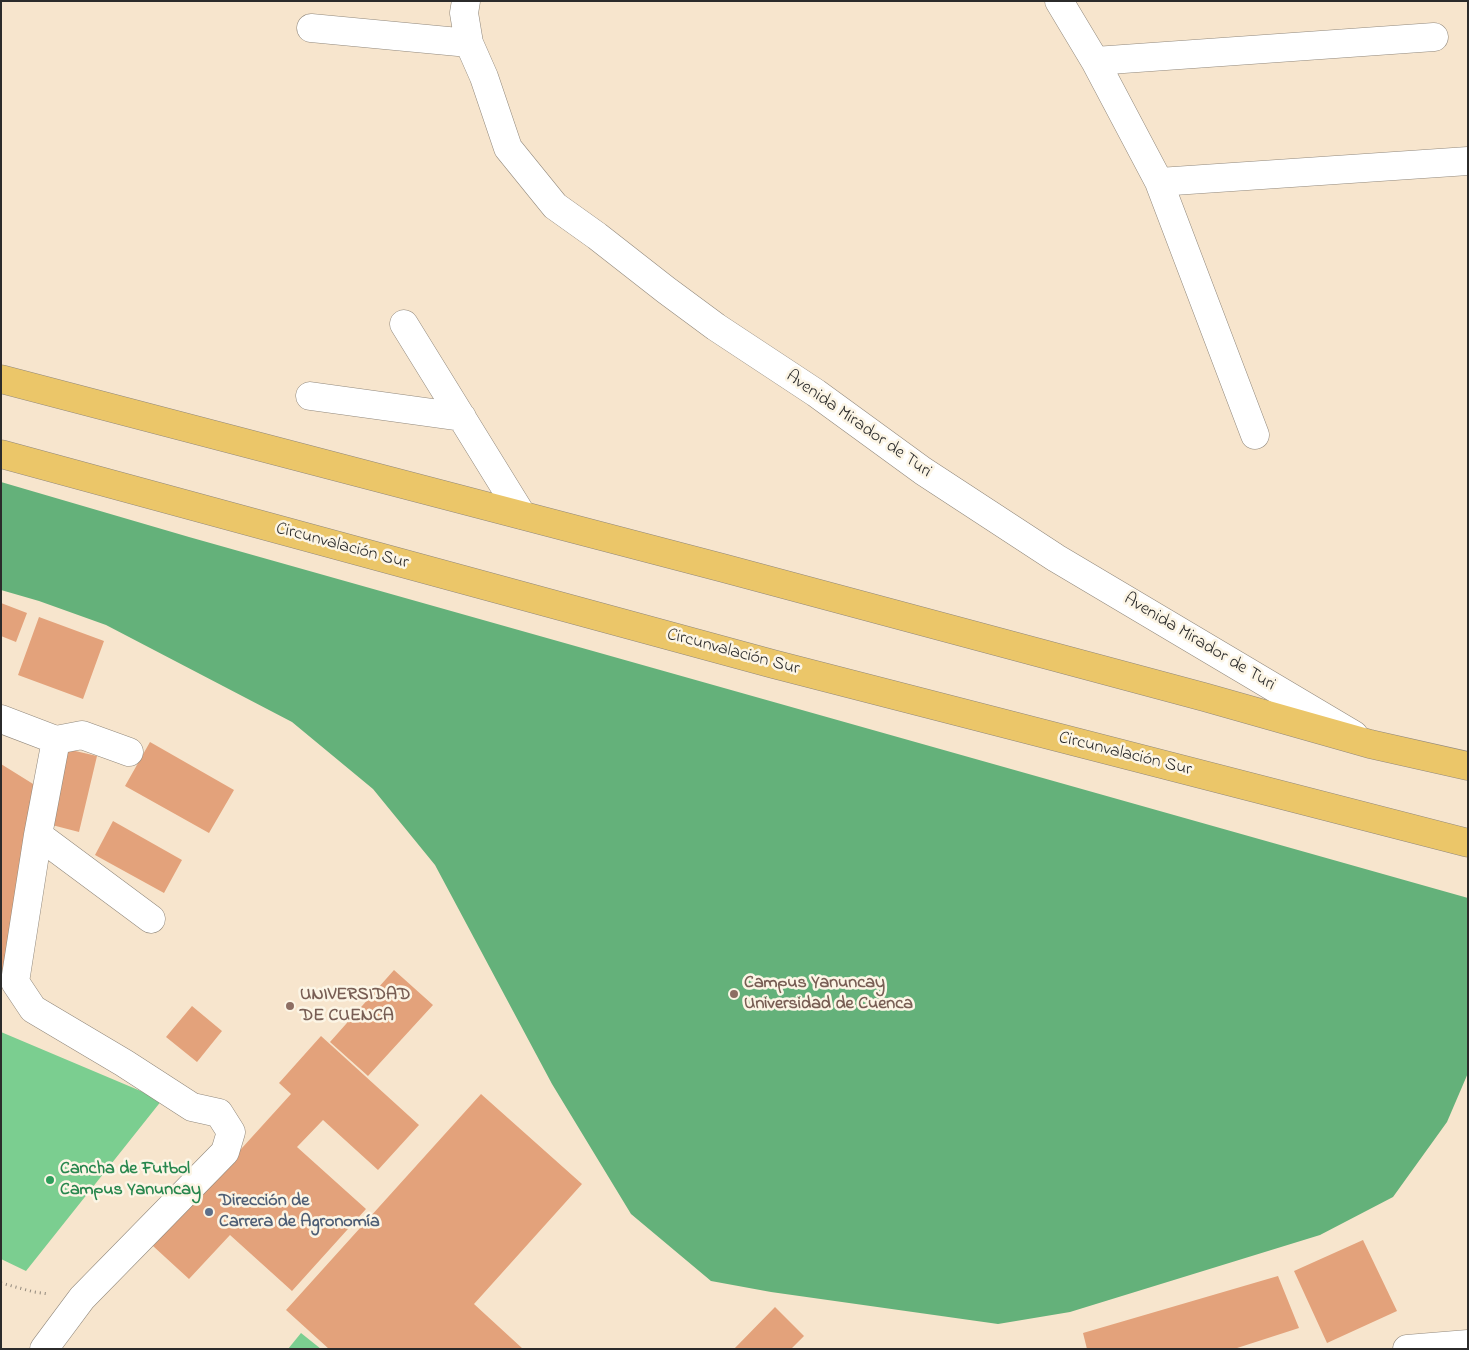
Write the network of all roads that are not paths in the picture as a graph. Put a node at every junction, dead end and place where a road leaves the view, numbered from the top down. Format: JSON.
{"nodes":[{"id":1,"x":466,"y":1,"type":"edge"},
{"id":2,"x":1059,"y":1,"type":"edge"},
{"id":3,"x":310,"y":28,"type":"dead end"},
{"id":4,"x":1434,"y":37,"type":"dead end"},
{"id":5,"x":469,"y":43,"type":"junction"},
{"id":6,"x":1095,"y":61,"type":"junction"},
{"id":7,"x":1468,"y":161,"type":"edge"},
{"id":8,"x":1159,"y":182,"type":"junction"},
{"id":9,"x":404,"y":324,"type":"dead end"},
{"id":10,"x":1,"y":379,"type":"edge"},
{"id":11,"x":310,"y":396,"type":"dead end"},
{"id":12,"x":462,"y":417,"type":"junction"},
{"id":13,"x":1254,"y":434,"type":"dead end"},
{"id":14,"x":1,"y":454,"type":"edge"},
{"id":15,"x":522,"y":515,"type":"junction"},
{"id":16,"x":1,"y":719,"type":"edge"},
{"id":17,"x":56,"y":740,"type":"junction"},
{"id":18,"x":1370,"y":744,"type":"junction"},
{"id":19,"x":129,"y":752,"type":"dead end"},
{"id":20,"x":1468,"y":766,"type":"edge"},
{"id":21,"x":38,"y":835,"type":"junction"},
{"id":22,"x":1468,"y":844,"type":"edge"},
{"id":23,"x":151,"y":919,"type":"dead end"},
{"id":24,"x":1468,"y":1344,"type":"edge"},
{"id":25,"x":44,"y":1349,"type":"edge"},
{"id":26,"x":1407,"y":1349,"type":"edge"}],
"edges":[{"from":1,"to":5,"type":"street","name":"Avenida Mirador de Turi"},
{"from":2,"to":6,"type":"street"},
{"from":3,"to":5,"type":"street"},
{"from":4,"to":6,"type":"street"},
{"from":5,"to":18,"type":"street","name":"Avenida Mirador de Turi"},
{"from":6,"to":8,"type":"street"},
{"from":7,"to":8,"type":"street"},
{"from":8,"to":13,"type":"street"},
{"from":9,"to":12,"type":"street"},
{"from":10,"to":15,"type":"highway"},
{"from":11,"to":12,"type":"street"},
{"from":12,"to":15,"type":"street"},
{"from":14,"to":22,"type":"highway","name":"Circunvalación Sur"},
{"from":15,"to":18,"type":"highway"},
{"from":16,"to":17,"type":"street"},
{"from":17,"to":19,"type":"street"},
{"from":17,"to":21,"type":"street"},
{"from":18,"to":20,"type":"highway"},
{"from":21,"to":23,"type":"street"},
{"from":21,"to":25,"type":"street"},
{"from":24,"to":26,"type":"street"}]}
